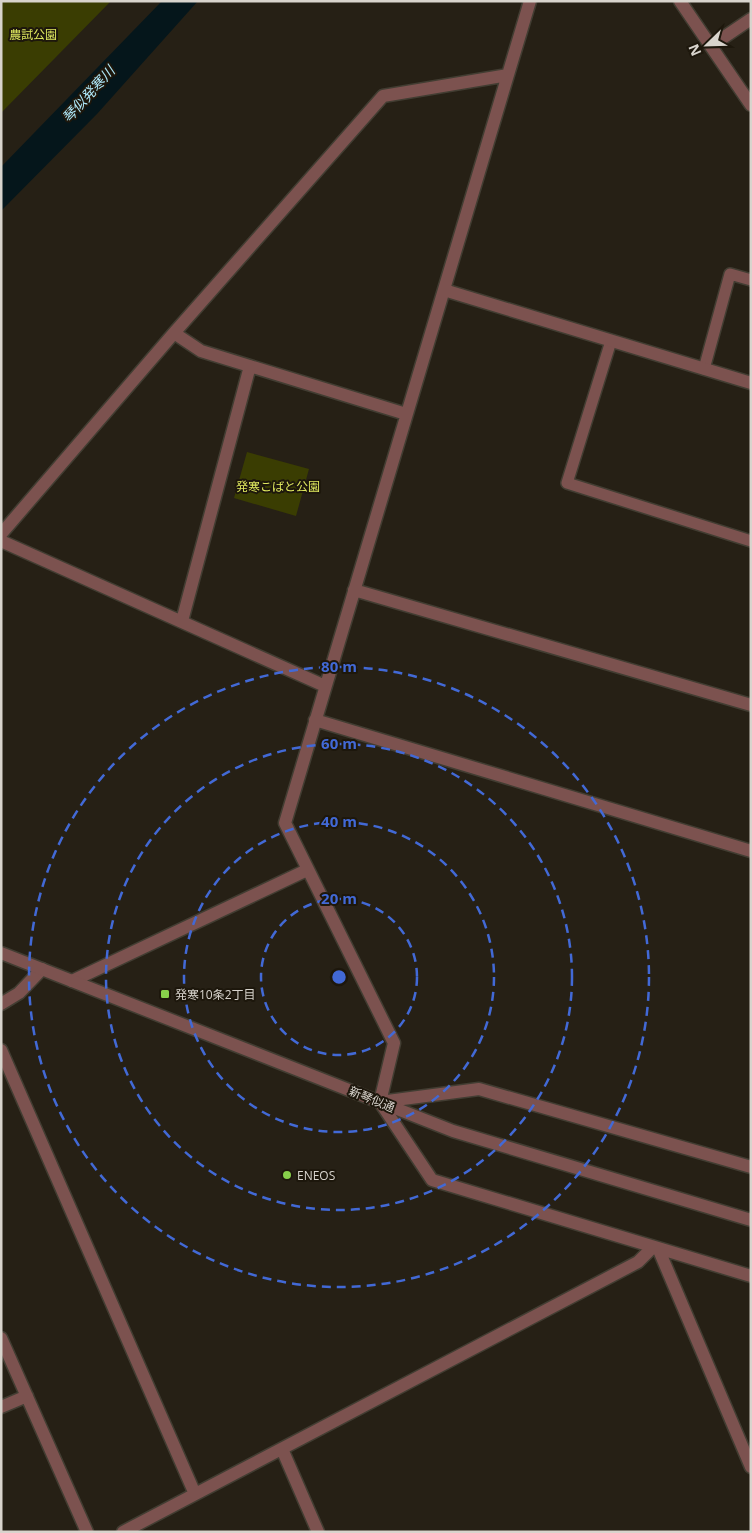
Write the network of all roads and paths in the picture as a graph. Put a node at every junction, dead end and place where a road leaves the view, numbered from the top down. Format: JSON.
{"nodes":[{"id":1,"x":530,"y":1,"type":"edge"},
{"id":2,"x":680,"y":1,"type":"edge"},
{"id":3,"x":751,"y":20,"type":"edge"},
{"id":4,"x":710,"y":46,"type":"junction"},
{"id":5,"x":508,"y":75,"type":"junction"},
{"id":6,"x":751,"y":105,"type":"edge"},
{"id":7,"x":751,"y":280,"type":"edge"},
{"id":8,"x":444,"y":290,"type":"junction"},
{"id":9,"x":174,"y":333,"type":"junction"},
{"id":10,"x":611,"y":341,"type":"junction"},
{"id":11,"x":250,"y":366,"type":"junction"},
{"id":12,"x":704,"y":369,"type":"junction"},
{"id":13,"x":751,"y":383,"type":"edge"},
{"id":14,"x":406,"y":414,"type":"junction"},
{"id":15,"x":1,"y":534,"type":"edge"},
{"id":16,"x":751,"y":540,"type":"edge"},
{"id":17,"x":1,"y":542,"type":"edge"},
{"id":18,"x":354,"y":590,"type":"junction"},
{"id":19,"x":182,"y":621,"type":"junction"},
{"id":20,"x":325,"y":686,"type":"junction"},
{"id":21,"x":751,"y":705,"type":"edge"},
{"id":22,"x":315,"y":720,"type":"junction"},
{"id":23,"x":751,"y":851,"type":"edge"},
{"id":24,"x":307,"y":870,"type":"junction"},
{"id":25,"x":1,"y":953,"type":"edge"},
{"id":26,"x":42,"y":969,"type":"junction"},
{"id":27,"x":72,"y":981,"type":"junction"},
{"id":28,"x":1,"y":1004,"type":"edge"},
{"id":29,"x":1,"y":1050,"type":"edge"},
{"id":30,"x":380,"y":1102,"type":"junction"},
{"id":31,"x":751,"y":1167,"type":"edge"},
{"id":32,"x":751,"y":1220,"type":"edge"},
{"id":33,"x":656,"y":1247,"type":"junction"},
{"id":34,"x":751,"y":1276,"type":"edge"},
{"id":35,"x":1,"y":1338,"type":"edge"},
{"id":36,"x":27,"y":1396,"type":"junction"},
{"id":37,"x":1,"y":1407,"type":"edge"},
{"id":38,"x":282,"y":1449,"type":"junction"},
{"id":39,"x":751,"y":1467,"type":"edge"},
{"id":40,"x":195,"y":1494,"type":"junction"},
{"id":41,"x":87,"y":1532,"type":"edge"},
{"id":42,"x":123,"y":1532,"type":"edge"},
{"id":43,"x":318,"y":1532,"type":"edge"}],
"edges":[{"from":1,"to":5,"type":"street"},
{"from":2,"to":4,"type":"street"},
{"from":3,"to":4,"type":"street"},
{"from":4,"to":6,"type":"street"},
{"from":5,"to":8,"type":"street"},
{"from":5,"to":9,"type":"street"},
{"from":7,"to":12,"type":"lane"},
{"from":8,"to":10,"type":"street"},
{"from":8,"to":14,"type":"street"},
{"from":9,"to":11,"type":"street"},
{"from":9,"to":15,"type":"street"},
{"from":10,"to":12,"type":"street"},
{"from":10,"to":16,"type":"lane"},
{"from":11,"to":14,"type":"street"},
{"from":11,"to":19,"type":"street"},
{"from":12,"to":13,"type":"street"},
{"from":14,"to":18,"type":"street"},
{"from":17,"to":19,"type":"street"},
{"from":18,"to":20,"type":"street"},
{"from":18,"to":21,"type":"street"},
{"from":19,"to":20,"type":"street"},
{"from":20,"to":22,"type":"street"},
{"from":22,"to":23,"type":"street"},
{"from":22,"to":24,"type":"street"},
{"from":24,"to":27,"type":"street"},
{"from":24,"to":30,"type":"street"},
{"from":25,"to":26,"type":"street","name":"新琴似通"},
{"from":26,"to":27,"type":"street","name":"新琴似通"},
{"from":26,"to":28,"type":"street"},
{"from":27,"to":30,"type":"street","name":"新琴似通"},
{"from":29,"to":40,"type":"street"},
{"from":30,"to":31,"type":"street"},
{"from":30,"to":32,"type":"street","name":"新琴似通"},
{"from":30,"to":33,"type":"street"},
{"from":33,"to":34,"type":"street"},
{"from":33,"to":38,"type":"street"},
{"from":33,"to":39,"type":"street"},
{"from":35,"to":36,"type":"street"},
{"from":36,"to":37,"type":"street"},
{"from":36,"to":41,"type":"street"},
{"from":38,"to":40,"type":"street"},
{"from":38,"to":43,"type":"street"},
{"from":40,"to":42,"type":"street"}]}
